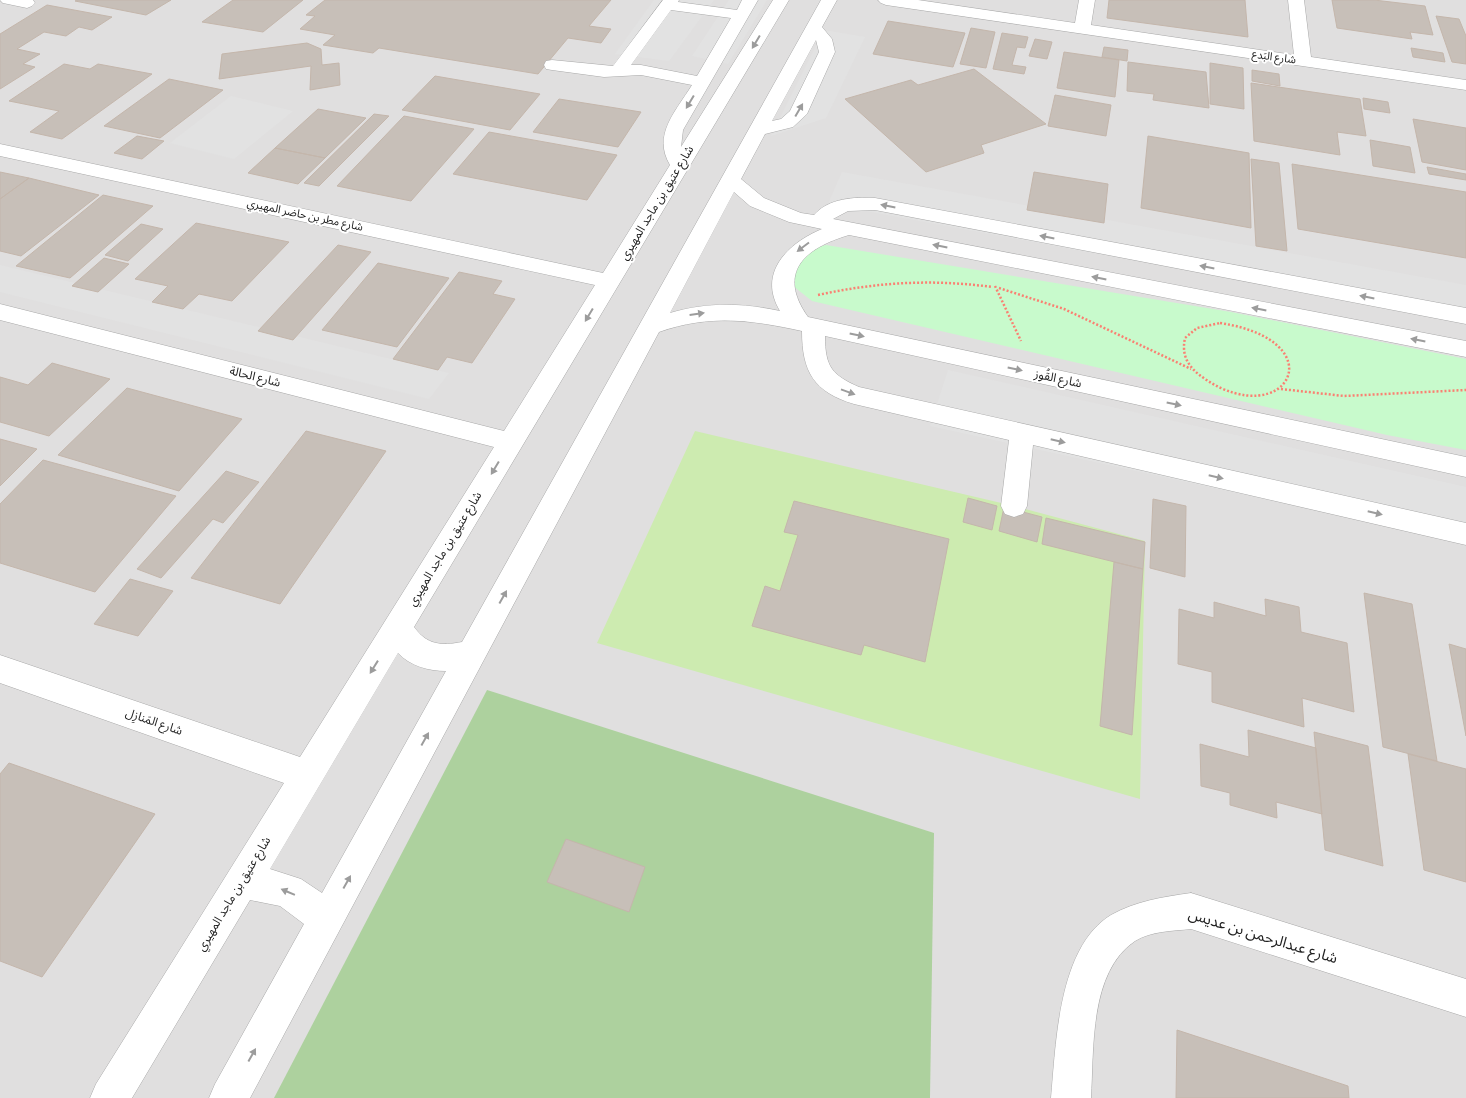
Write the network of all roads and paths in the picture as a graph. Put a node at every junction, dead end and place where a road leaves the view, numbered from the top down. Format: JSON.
{"nodes":[{"id":1,"x":8,"y":0,"type":"edge"},
{"id":2,"x":781,"y":0,"type":"edge"},
{"id":3,"x":829,"y":0,"type":"edge"},
{"id":4,"x":886,"y":0,"type":"edge"},
{"id":5,"x":1087,"y":0,"type":"edge"},
{"id":6,"x":1296,"y":0,"type":"edge"},
{"id":7,"x":670,"y":2,"type":"edge"},
{"id":8,"x":27,"y":3,"type":"dead end"},
{"id":9,"x":746,"y":7,"type":"edge"},
{"id":10,"x":1082,"y":29,"type":"junction"},
{"id":11,"x":1303,"y":61,"type":"junction"},
{"id":12,"x":552,"y":65,"type":"dead end"},
{"id":13,"x":618,"y":71,"type":"junction"},
{"id":14,"x":702,"y":82,"type":"junction"},
{"id":15,"x":1466,"y":85,"type":"edge"},
{"id":16,"x":0,"y":150,"type":"edge"},
{"id":17,"x":680,"y":165,"type":"junction"},
{"id":18,"x":731,"y":180,"type":"junction"},
{"id":19,"x":818,"y":223,"type":"junction"},
{"id":20,"x":847,"y":228,"type":"junction"},
{"id":21,"x":979,"y":254,"type":"junction"},
{"id":22,"x":1138,"y":254,"type":"junction"},
{"id":23,"x":609,"y":281,"type":"junction"},
{"id":24,"x":1139,"y":285,"type":"junction"},
{"id":25,"x":996,"y":288,"type":"junction"},
{"id":26,"x":0,"y":312,"type":"edge"},
{"id":27,"x":1466,"y":316,"type":"edge"},
{"id":28,"x":800,"y":318,"type":"junction"},
{"id":29,"x":650,"y":327,"type":"junction"},
{"id":30,"x":1466,"y":349,"type":"edge"},
{"id":31,"x":1191,"y":369,"type":"junction"},
{"id":32,"x":1036,"y":374,"type":"junction"},
{"id":33,"x":1281,"y":389,"type":"junction"},
{"id":34,"x":1466,"y":390,"type":"edge"},
{"id":35,"x":1022,"y":433,"type":"junction"},
{"id":36,"x":511,"y":442,"type":"junction"},
{"id":37,"x":1466,"y":467,"type":"edge"},
{"id":38,"x":1014,"y":506,"type":"dead end"},
{"id":39,"x":1466,"y":534,"type":"edge"},
{"id":40,"x":398,"y":627,"type":"junction"},
{"id":41,"x":471,"y":654,"type":"junction"},
{"id":42,"x":0,"y":669,"type":"edge"},
{"id":43,"x":307,"y":775,"type":"junction"},
{"id":44,"x":241,"y":882,"type":"junction"},
{"id":45,"x":326,"y":922,"type":"junction"},
{"id":46,"x":1466,"y":998,"type":"edge"},
{"id":47,"x":110,"y":1098,"type":"edge"},
{"id":48,"x":229,"y":1098,"type":"edge"},
{"id":49,"x":1071,"y":1098,"type":"edge"}],
"edges":[{"from":1,"to":8,"type":"street"},
{"from":2,"to":17,"type":"street","name":"شارع عتيق بن ماجد المهيري","one_way":true},
{"from":18,"to":3,"type":"street","one_way":true},
{"from":4,"to":10,"type":"street","name":"شارع البَدع"},
{"from":5,"to":10,"type":"street"},
{"from":6,"to":11,"type":"street"},
{"from":7,"to":9,"type":"street"},
{"from":7,"to":13,"type":"street"},
{"from":9,"to":14,"type":"street"},
{"from":10,"to":11,"type":"street","name":"شارع البَدع"},
{"from":11,"to":15,"type":"street","name":"شارع البَدع"},
{"from":12,"to":13,"type":"street"},
{"from":13,"to":14,"type":"street"},
{"from":14,"to":17,"type":"street","one_way":true},
{"from":16,"to":23,"type":"street","name":"شارع مطر بن حاضر المهيري"},
{"from":17,"to":23,"type":"street","name":"شارع عتيق بن ماجد المهيري"},
{"from":18,"to":19,"type":"street"},
{"from":18,"to":29,"type":"street"},
{"from":19,"to":20,"type":"street"},
{"from":22,"to":19,"type":"street","one_way":true},
{"from":21,"to":20,"type":"street","one_way":true},
{"from":20,"to":28,"type":"street","one_way":true},
{"from":24,"to":21,"type":"street","one_way":true},
{"from":21,"to":25,"type":"path"},
{"from":22,"to":24,"type":"street"},
{"from":27,"to":22,"type":"street","one_way":true},
{"from":23,"to":36,"type":"street","name":"شارع عتيق بن ماجد المهيري","one_way":true},
{"from":30,"to":24,"type":"street","one_way":true},
{"from":25,"to":28,"type":"path"},
{"from":25,"to":31,"type":"path"},
{"from":25,"to":32,"type":"path"},
{"from":26,"to":36,"type":"street","name":"شارع الحالة"},
{"from":29,"to":28,"type":"street","name":"شارع القُوز","one_way":true},
{"from":28,"to":32,"type":"street","name":"شارع القُوز","one_way":true},
{"from":28,"to":35,"type":"street","one_way":true},
{"from":41,"to":29,"type":"street","one_way":true},
{"from":31,"to":33,"type":"path"},
{"from":31,"to":33,"type":"path"},
{"from":32,"to":37,"type":"street","name":"شارع القُوز","one_way":true},
{"from":33,"to":34,"type":"path"},
{"from":35,"to":38,"type":"street"},
{"from":35,"to":39,"type":"street","one_way":true},
{"from":36,"to":40,"type":"street","name":"شارع عتيق بن ماجد المهيري","one_way":true},
{"from":40,"to":41,"type":"street"},
{"from":40,"to":43,"type":"street","name":"شارع عتيق بن ماجد المهيري","one_way":true},
{"from":45,"to":41,"type":"street","one_way":true},
{"from":42,"to":43,"type":"street","name":"شارع المَنازِل"},
{"from":43,"to":44,"type":"street","name":"شارع عتيق بن ماجد المهيري"},
{"from":45,"to":44,"type":"street","one_way":true},
{"from":44,"to":47,"type":"street","name":"شارع عتيق بن ماجد المهيري"},
{"from":48,"to":45,"type":"street","one_way":true},
{"from":46,"to":49,"type":"street","name":"شارع عبدالرحمن بن عديس"}]}
